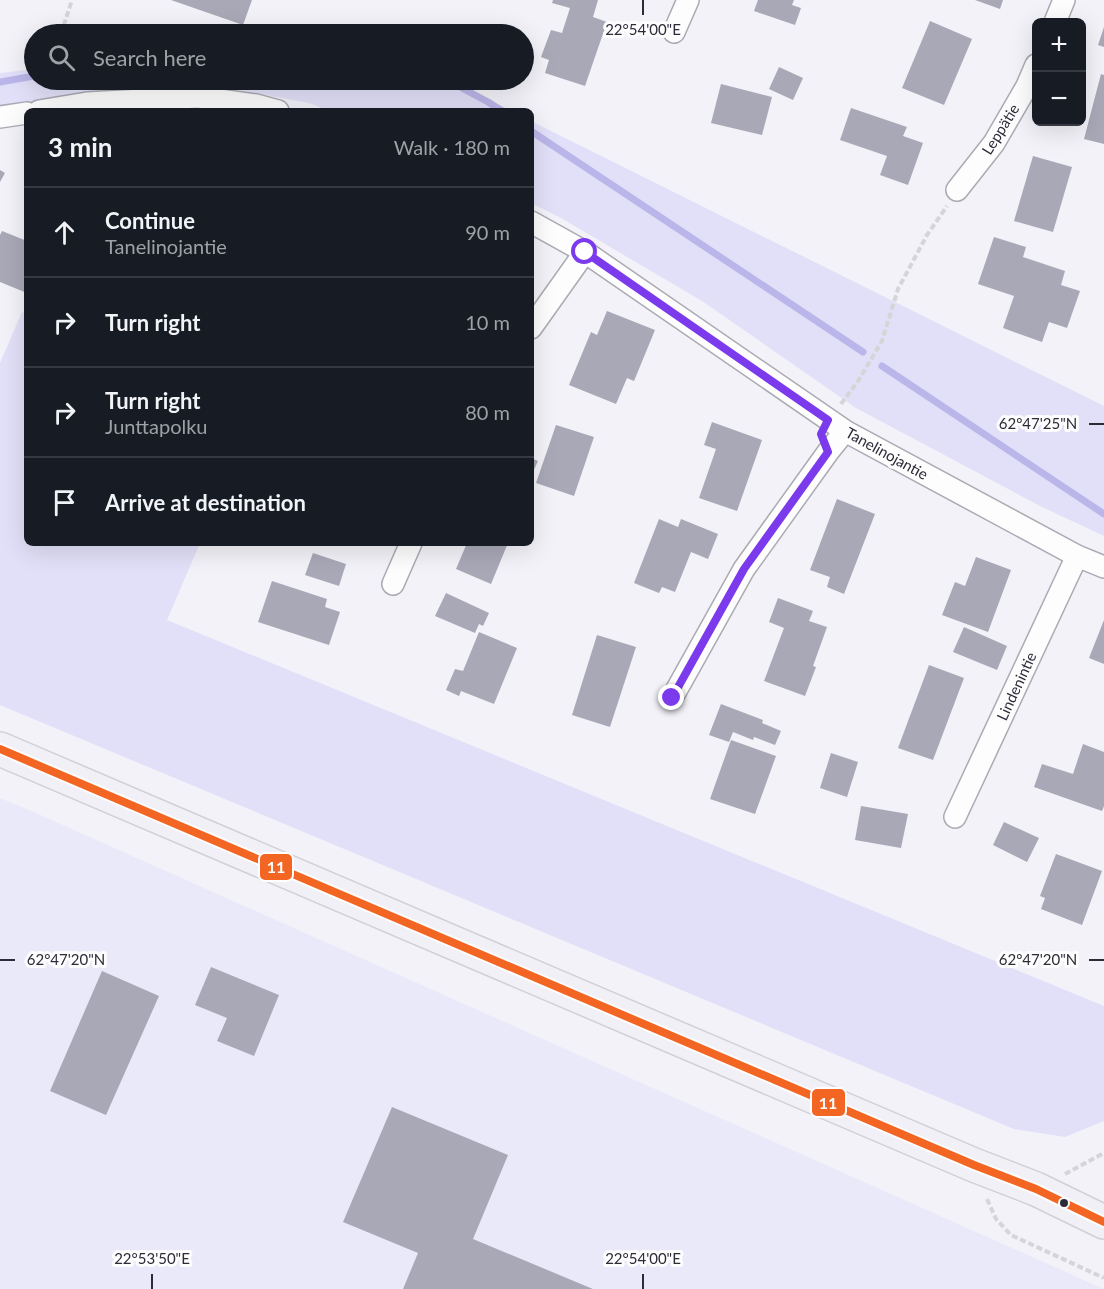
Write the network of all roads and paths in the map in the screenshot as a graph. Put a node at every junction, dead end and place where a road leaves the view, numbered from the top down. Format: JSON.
{"nodes":[{"id":1,"x":72,"y":0,"type":"edge"},
{"id":2,"x":688,"y":0,"type":"edge"},
{"id":3,"x":1064,"y":0,"type":"edge"},
{"id":4,"x":1057,"y":18,"type":"edge"},
{"id":5,"x":64,"y":24,"type":"edge"},
{"id":6,"x":674,"y":32,"type":"dead end"},
{"id":7,"x":1033,"y":72,"type":"edge"},
{"id":8,"x":57,"y":108,"type":"edge"},
{"id":9,"x":267,"y":108,"type":"edge"},
{"id":10,"x":24,"y":113,"type":"edge"},
{"id":11,"x":0,"y":117,"type":"edge"},
{"id":12,"x":957,"y":190,"type":"joint"},
{"id":13,"x":534,"y":224,"type":"edge"},
{"id":14,"x":585,"y":252,"type":"junction"},
{"id":15,"x":534,"y":324,"type":"edge"},
{"id":16,"x":837,"y":426,"type":"junction"},
{"id":17,"x":410,"y":546,"type":"edge"},
{"id":18,"x":1077,"y":556,"type":"junction"},
{"id":19,"x":1104,"y":567,"type":"edge"},
{"id":20,"x":393,"y":584,"type":"dead end"},
{"id":21,"x":672,"y":698,"type":"dead end"},
{"id":22,"x":0,"y":749,"type":"edge"},
{"id":23,"x":955,"y":817,"type":"dead end"},
{"id":24,"x":1104,"y":1153,"type":"edge"},
{"id":25,"x":974,"y":1165,"type":"junction"},
{"id":26,"x":1036,"y":1189,"type":"junction"},
{"id":27,"x":1104,"y":1205,"type":"edge"},
{"id":28,"x":1104,"y":1222,"type":"edge"},
{"id":29,"x":1104,"y":1278,"type":"edge"}],
"edges":[{"from":1,"to":5,"type":"path"},
{"from":2,"to":6,"type":"street"},
{"from":3,"to":4,"type":"street"},
{"from":7,"to":12,"type":"street","name":"Leppätie"},
{"from":8,"to":9,"type":"street"},
{"from":10,"to":11,"type":"street"},
{"from":12,"to":16,"type":"path"},
{"from":13,"to":14,"type":"street","name":"Tanelinojantie"},
{"from":14,"to":15,"type":"street"},
{"from":14,"to":16,"type":"street","name":"Tanelinojantie"},
{"from":16,"to":18,"type":"street","name":"Tanelinojantie"},
{"from":16,"to":21,"type":"street"},
{"from":17,"to":20,"type":"street"},
{"from":18,"to":19,"type":"street","name":"Tanelinojantie"},
{"from":18,"to":23,"type":"street","name":"Lindenintie"},
{"from":22,"to":25,"type":"highway"},
{"from":24,"to":26,"type":"path"},
{"from":25,"to":26,"type":"highway"},
{"from":25,"to":29,"type":"path"},
{"from":26,"to":27,"type":"highway"},
{"from":26,"to":28,"type":"highway"}]}
